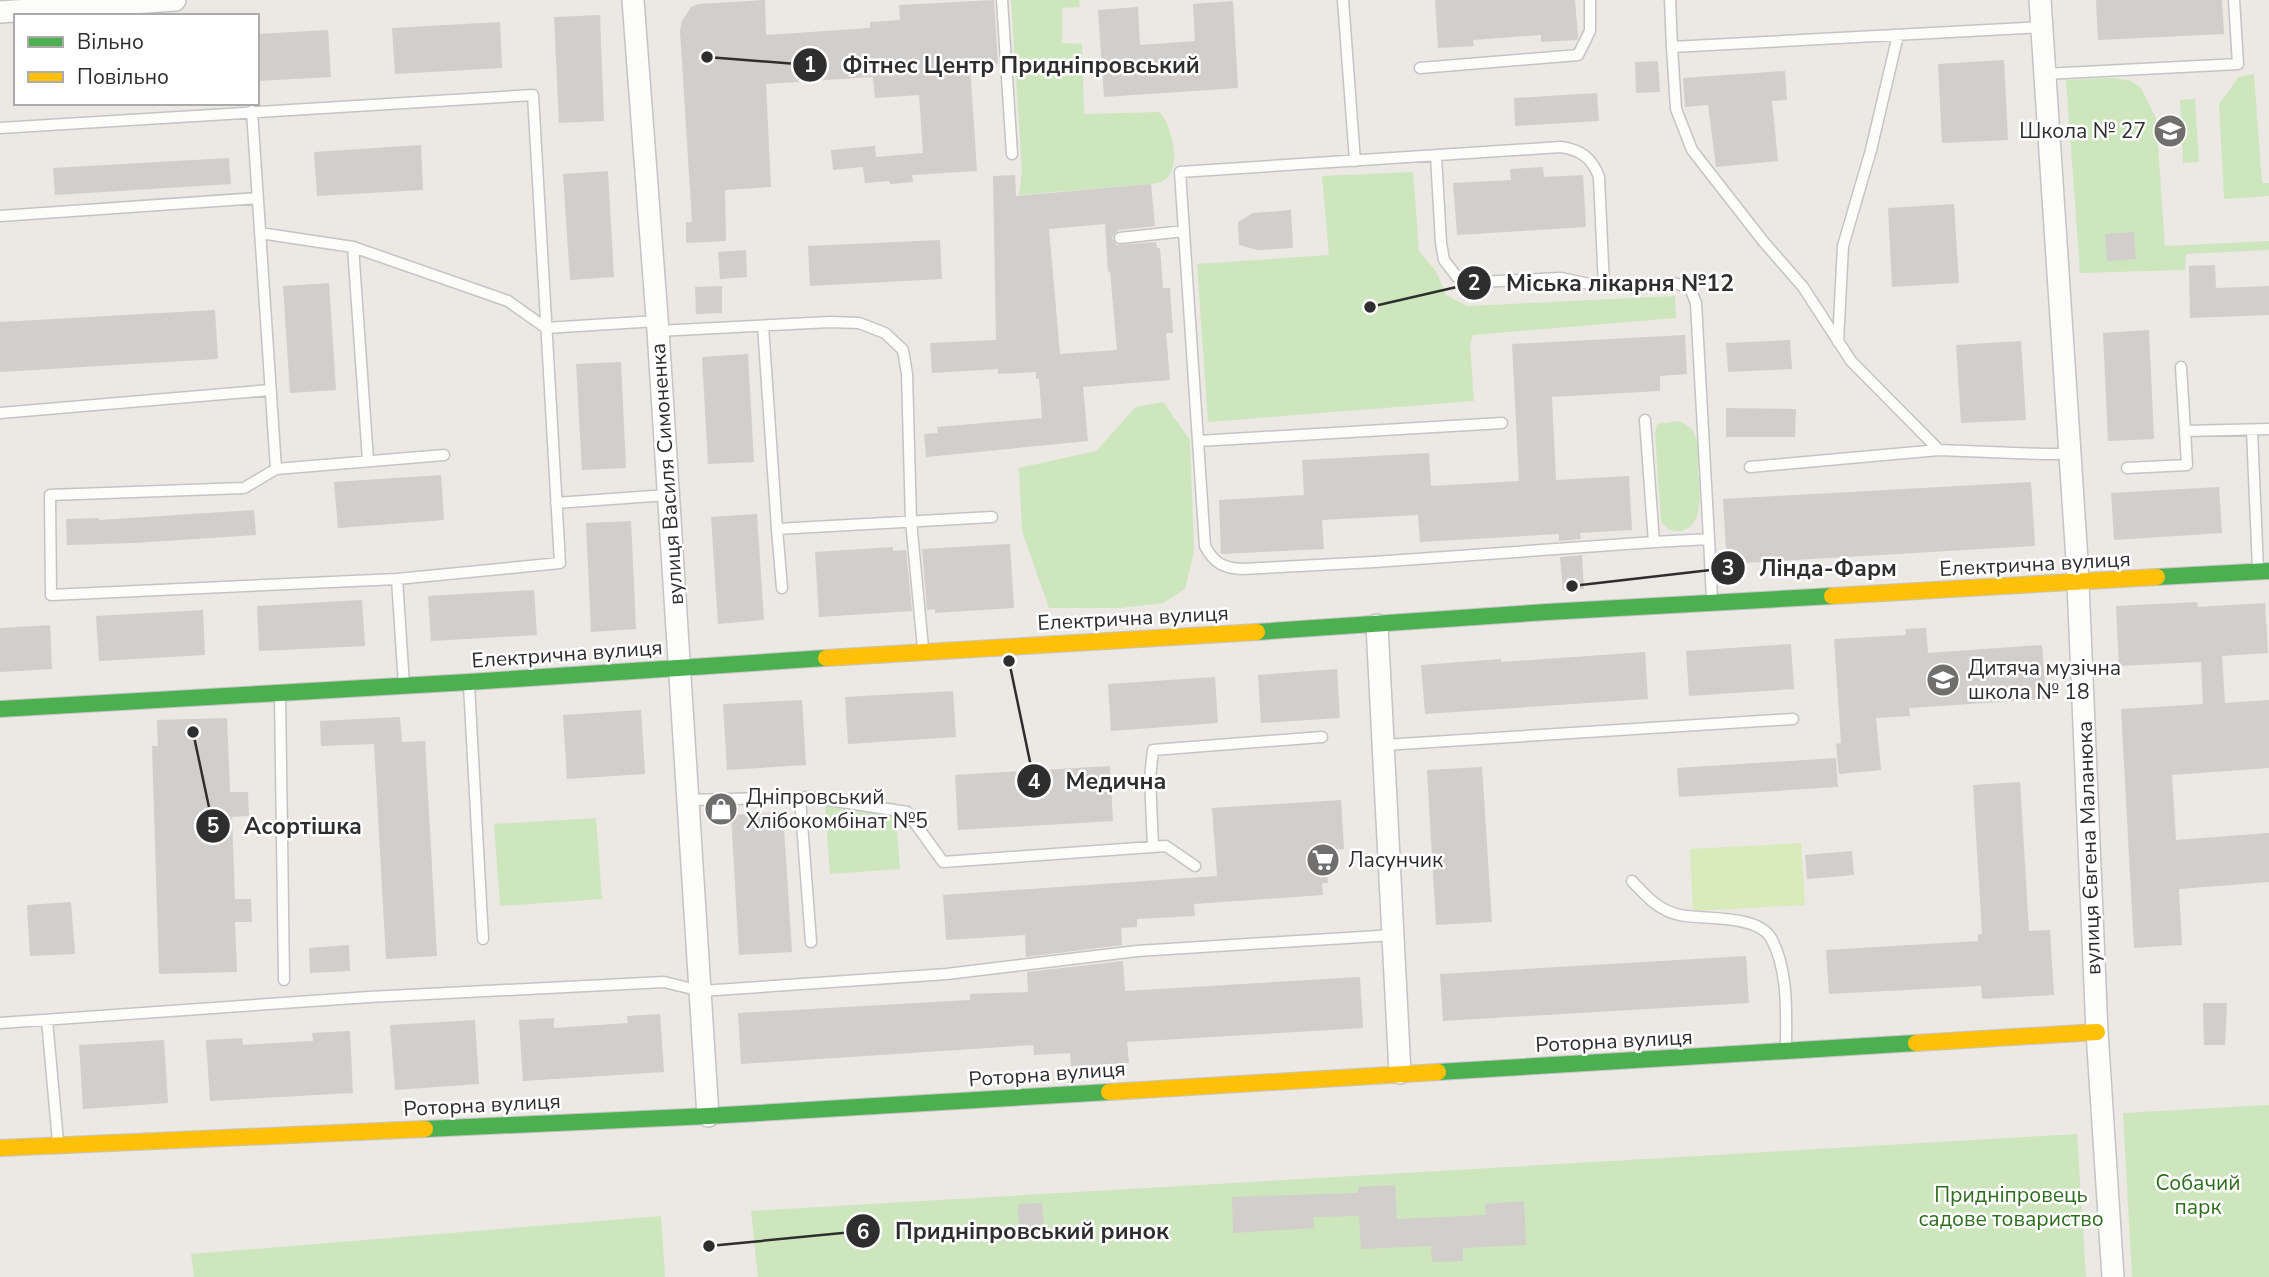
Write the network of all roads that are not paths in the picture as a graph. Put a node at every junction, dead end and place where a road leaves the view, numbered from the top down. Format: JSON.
{"nodes":[{"id":1,"x":175,"y":0,"type":"edge"},
{"id":2,"x":633,"y":0,"type":"edge"},
{"id":3,"x":1002,"y":0,"type":"edge"},
{"id":4,"x":1343,"y":0,"type":"edge"},
{"id":5,"x":1590,"y":0,"type":"edge"},
{"id":6,"x":1670,"y":0,"type":"edge"},
{"id":7,"x":2040,"y":0,"type":"edge"},
{"id":8,"x":2234,"y":0,"type":"edge"},
{"id":9,"x":53,"y":4,"type":"edge"},
{"id":10,"x":0,"y":12,"type":"edge"},
{"id":11,"x":2042,"y":27,"type":"junction"},
{"id":12,"x":1898,"y":35,"type":"junction"},
{"id":13,"x":1672,"y":47,"type":"junction"},
{"id":14,"x":1419,"y":68,"type":"dead end"},
{"id":15,"x":2045,"y":74,"type":"junction"},
{"id":16,"x":252,"y":111,"type":"junction"},
{"id":17,"x":0,"y":128,"type":"edge"},
{"id":18,"x":1012,"y":154,"type":"dead end"},
{"id":19,"x":1436,"y":156,"type":"junction"},
{"id":20,"x":1355,"y":161,"type":"junction"},
{"id":21,"x":258,"y":198,"type":"junction"},
{"id":22,"x":0,"y":216,"type":"edge"},
{"id":23,"x":1184,"y":231,"type":"junction"},
{"id":24,"x":260,"y":233,"type":"junction"},
{"id":25,"x":1120,"y":238,"type":"dead end"},
{"id":26,"x":353,"y":247,"type":"junction"},
{"id":27,"x":1604,"y":287,"type":"junction"},
{"id":28,"x":657,"y":326,"type":"junction"},
{"id":29,"x":763,"y":326,"type":"junction"},
{"id":30,"x":546,"y":328,"type":"junction"},
{"id":31,"x":1838,"y":342,"type":"junction"},
{"id":32,"x":2181,"y":367,"type":"dead end"},
{"id":33,"x":270,"y":390,"type":"junction"},
{"id":34,"x":0,"y":413,"type":"edge"},
{"id":35,"x":1645,"y":420,"type":"dead end"},
{"id":36,"x":1502,"y":423,"type":"dead end"},
{"id":37,"x":2269,"y":429,"type":"edge"},
{"id":38,"x":2252,"y":430,"type":"junction"},
{"id":39,"x":2185,"y":431,"type":"junction"},
{"id":40,"x":1198,"y":441,"type":"junction"},
{"id":41,"x":1939,"y":450,"type":"junction"},
{"id":42,"x":2071,"y":454,"type":"junction"},
{"id":43,"x":444,"y":455,"type":"dead end"},
{"id":44,"x":368,"y":460,"type":"junction"},
{"id":45,"x":1749,"y":467,"type":"dead end"},
{"id":46,"x":2127,"y":468,"type":"dead end"},
{"id":47,"x":276,"y":469,"type":"junction"},
{"id":48,"x":667,"y":495,"type":"junction"},
{"id":49,"x":556,"y":503,"type":"junction"},
{"id":50,"x":992,"y":517,"type":"dead end"},
{"id":51,"x":911,"y":521,"type":"junction"},
{"id":52,"x":777,"y":529,"type":"junction"},
{"id":53,"x":1709,"y":539,"type":"junction"},
{"id":54,"x":1654,"y":542,"type":"junction"},
{"id":55,"x":2264,"y":572,"type":"edge"},
{"id":56,"x":397,"y":579,"type":"junction"},
{"id":57,"x":2077,"y":583,"type":"junction"},
{"id":58,"x":782,"y":588,"type":"dead end"},
{"id":59,"x":1712,"y":603,"type":"junction"},
{"id":60,"x":1377,"y":625,"type":"junction"},
{"id":61,"x":923,"y":651,"type":"junction"},
{"id":62,"x":680,"y":667,"type":"junction"},
{"id":63,"x":469,"y":682,"type":"junction"},
{"id":64,"x":404,"y":685,"type":"junction"},
{"id":65,"x":280,"y":692,"type":"junction"},
{"id":66,"x":0,"y":709,"type":"edge"},
{"id":67,"x":1793,"y":719,"type":"dead end"},
{"id":68,"x":1322,"y":737,"type":"dead end"},
{"id":69,"x":1384,"y":745,"type":"junction"},
{"id":70,"x":800,"y":797,"type":"junction"},
{"id":71,"x":689,"y":800,"type":"junction"},
{"id":72,"x":1153,"y":847,"type":"junction"},
{"id":73,"x":1195,"y":866,"type":"dead end"},
{"id":74,"x":1632,"y":881,"type":"dead end"},
{"id":75,"x":1394,"y":935,"type":"junction"},
{"id":76,"x":483,"y":939,"type":"dead end"},
{"id":77,"x":811,"y":942,"type":"dead end"},
{"id":78,"x":284,"y":980,"type":"dead end"},
{"id":79,"x":701,"y":991,"type":"junction"},
{"id":80,"x":47,"y":1020,"type":"junction"},
{"id":81,"x":0,"y":1023,"type":"edge"},
{"id":82,"x":2097,"y":1032,"type":"junction"},
{"id":83,"x":1787,"y":1052,"type":"junction"},
{"id":84,"x":1400,"y":1073,"type":"junction"},
{"id":85,"x":708,"y":1116,"type":"junction"},
{"id":86,"x":58,"y":1144,"type":"junction"},
{"id":87,"x":0,"y":1149,"type":"edge"},
{"id":88,"x":2113,"y":1277,"type":"edge"}],
"edges":[{"from":1,"to":9,"type":"street"},
{"from":2,"to":28,"type":"street","name":"вулиця Василя Симоненка"},
{"from":3,"to":18,"type":"lane"},
{"from":4,"to":20,"type":"lane"},
{"from":5,"to":14,"type":"lane"},
{"from":6,"to":13,"type":"lane"},
{"from":7,"to":11,"type":"street","name":"вулиця Євгена Маланюка"},
{"from":8,"to":15,"type":"lane"},
{"from":9,"to":10,"type":"street"},
{"from":11,"to":12,"type":"lane"},
{"from":11,"to":15,"type":"street","name":"вулиця Євгена Маланюка"},
{"from":12,"to":13,"type":"lane"},
{"from":12,"to":31,"type":"lane"},
{"from":13,"to":31,"type":"lane"},
{"from":15,"to":42,"type":"street","name":"вулиця Євгена Маланюка"},
{"from":16,"to":17,"type":"lane"},
{"from":16,"to":21,"type":"lane"},
{"from":16,"to":30,"type":"lane"},
{"from":19,"to":20,"type":"lane"},
{"from":19,"to":27,"type":"lane"},
{"from":19,"to":27,"type":"lane"},
{"from":20,"to":23,"type":"lane"},
{"from":21,"to":22,"type":"lane"},
{"from":21,"to":24,"type":"lane"},
{"from":23,"to":25,"type":"lane"},
{"from":23,"to":40,"type":"lane"},
{"from":24,"to":26,"type":"lane"},
{"from":24,"to":33,"type":"lane"},
{"from":26,"to":30,"type":"lane"},
{"from":26,"to":44,"type":"lane"},
{"from":27,"to":53,"type":"lane"},
{"from":28,"to":29,"type":"lane"},
{"from":28,"to":30,"type":"lane"},
{"from":28,"to":48,"type":"street","name":"вулиця Василя Симоненка"},
{"from":29,"to":51,"type":"lane"},
{"from":29,"to":52,"type":"lane"},
{"from":30,"to":49,"type":"lane"},
{"from":31,"to":41,"type":"lane"},
{"from":32,"to":39,"type":"lane"},
{"from":33,"to":34,"type":"lane"},
{"from":33,"to":47,"type":"lane"},
{"from":35,"to":54,"type":"lane"},
{"from":36,"to":40,"type":"lane"},
{"from":37,"to":38,"type":"lane"},
{"from":38,"to":39,"type":"lane"},
{"from":38,"to":55,"type":"lane"},
{"from":39,"to":46,"type":"lane"},
{"from":40,"to":54,"type":"lane"},
{"from":41,"to":42,"type":"lane"},
{"from":41,"to":45,"type":"lane"},
{"from":42,"to":57,"type":"street","name":"вулиця Євгена Маланюка"},
{"from":43,"to":44,"type":"lane"},
{"from":44,"to":47,"type":"lane"},
{"from":47,"to":56,"type":"lane"},
{"from":48,"to":49,"type":"lane"},
{"from":48,"to":62,"type":"street","name":"вулиця Василя Симоненка"},
{"from":49,"to":56,"type":"lane"},
{"from":50,"to":51,"type":"lane"},
{"from":51,"to":52,"type":"lane"},
{"from":51,"to":61,"type":"lane"},
{"from":52,"to":58,"type":"lane"},
{"from":53,"to":54,"type":"lane"},
{"from":53,"to":59,"type":"lane"},
{"from":55,"to":57,"type":"street","name":"Електрична вулиця"},
{"from":56,"to":64,"type":"lane"},
{"from":57,"to":59,"type":"street","name":"Електрична вулиця"},
{"from":57,"to":82,"type":"street","name":"вулиця Євгена Маланюка"},
{"from":59,"to":60,"type":"street","name":"Електрична вулиця"},
{"from":60,"to":61,"type":"street","name":"Електрична вулиця"},
{"from":60,"to":69,"type":"street"},
{"from":61,"to":62,"type":"street","name":"Електрична вулиця"},
{"from":62,"to":63,"type":"street","name":"Електрична вулиця"},
{"from":62,"to":71,"type":"street","name":"вулиця Василя Симоненка"},
{"from":63,"to":64,"type":"street","name":"Електрична вулиця"},
{"from":63,"to":76,"type":"lane"},
{"from":64,"to":65,"type":"street","name":"Електрична вулиця"},
{"from":65,"to":66,"type":"street","name":"Електрична вулиця"},
{"from":65,"to":78,"type":"lane"},
{"from":67,"to":69,"type":"lane"},
{"from":68,"to":72,"type":"lane"},
{"from":69,"to":75,"type":"street"},
{"from":70,"to":71,"type":"lane"},
{"from":70,"to":72,"type":"lane"},
{"from":70,"to":77,"type":"lane"},
{"from":71,"to":79,"type":"street","name":"вулиця Василя Симоненка"},
{"from":72,"to":73,"type":"lane"},
{"from":74,"to":83,"type":"lane"},
{"from":75,"to":79,"type":"lane"},
{"from":75,"to":84,"type":"street"},
{"from":79,"to":80,"type":"lane"},
{"from":79,"to":85,"type":"street","name":"вулиця Василя Симоненка"},
{"from":80,"to":81,"type":"lane"},
{"from":80,"to":86,"type":"lane"},
{"from":82,"to":83,"type":"street","name":"Роторна вулиця"},
{"from":82,"to":88,"type":"street","name":"вулиця Євгена Маланюка"},
{"from":83,"to":84,"type":"street","name":"Роторна вулиця"},
{"from":84,"to":85,"type":"street","name":"Роторна вулиця"},
{"from":85,"to":86,"type":"street","name":"Роторна вулиця"},
{"from":86,"to":87,"type":"street","name":"Роторна вулиця"}]}
